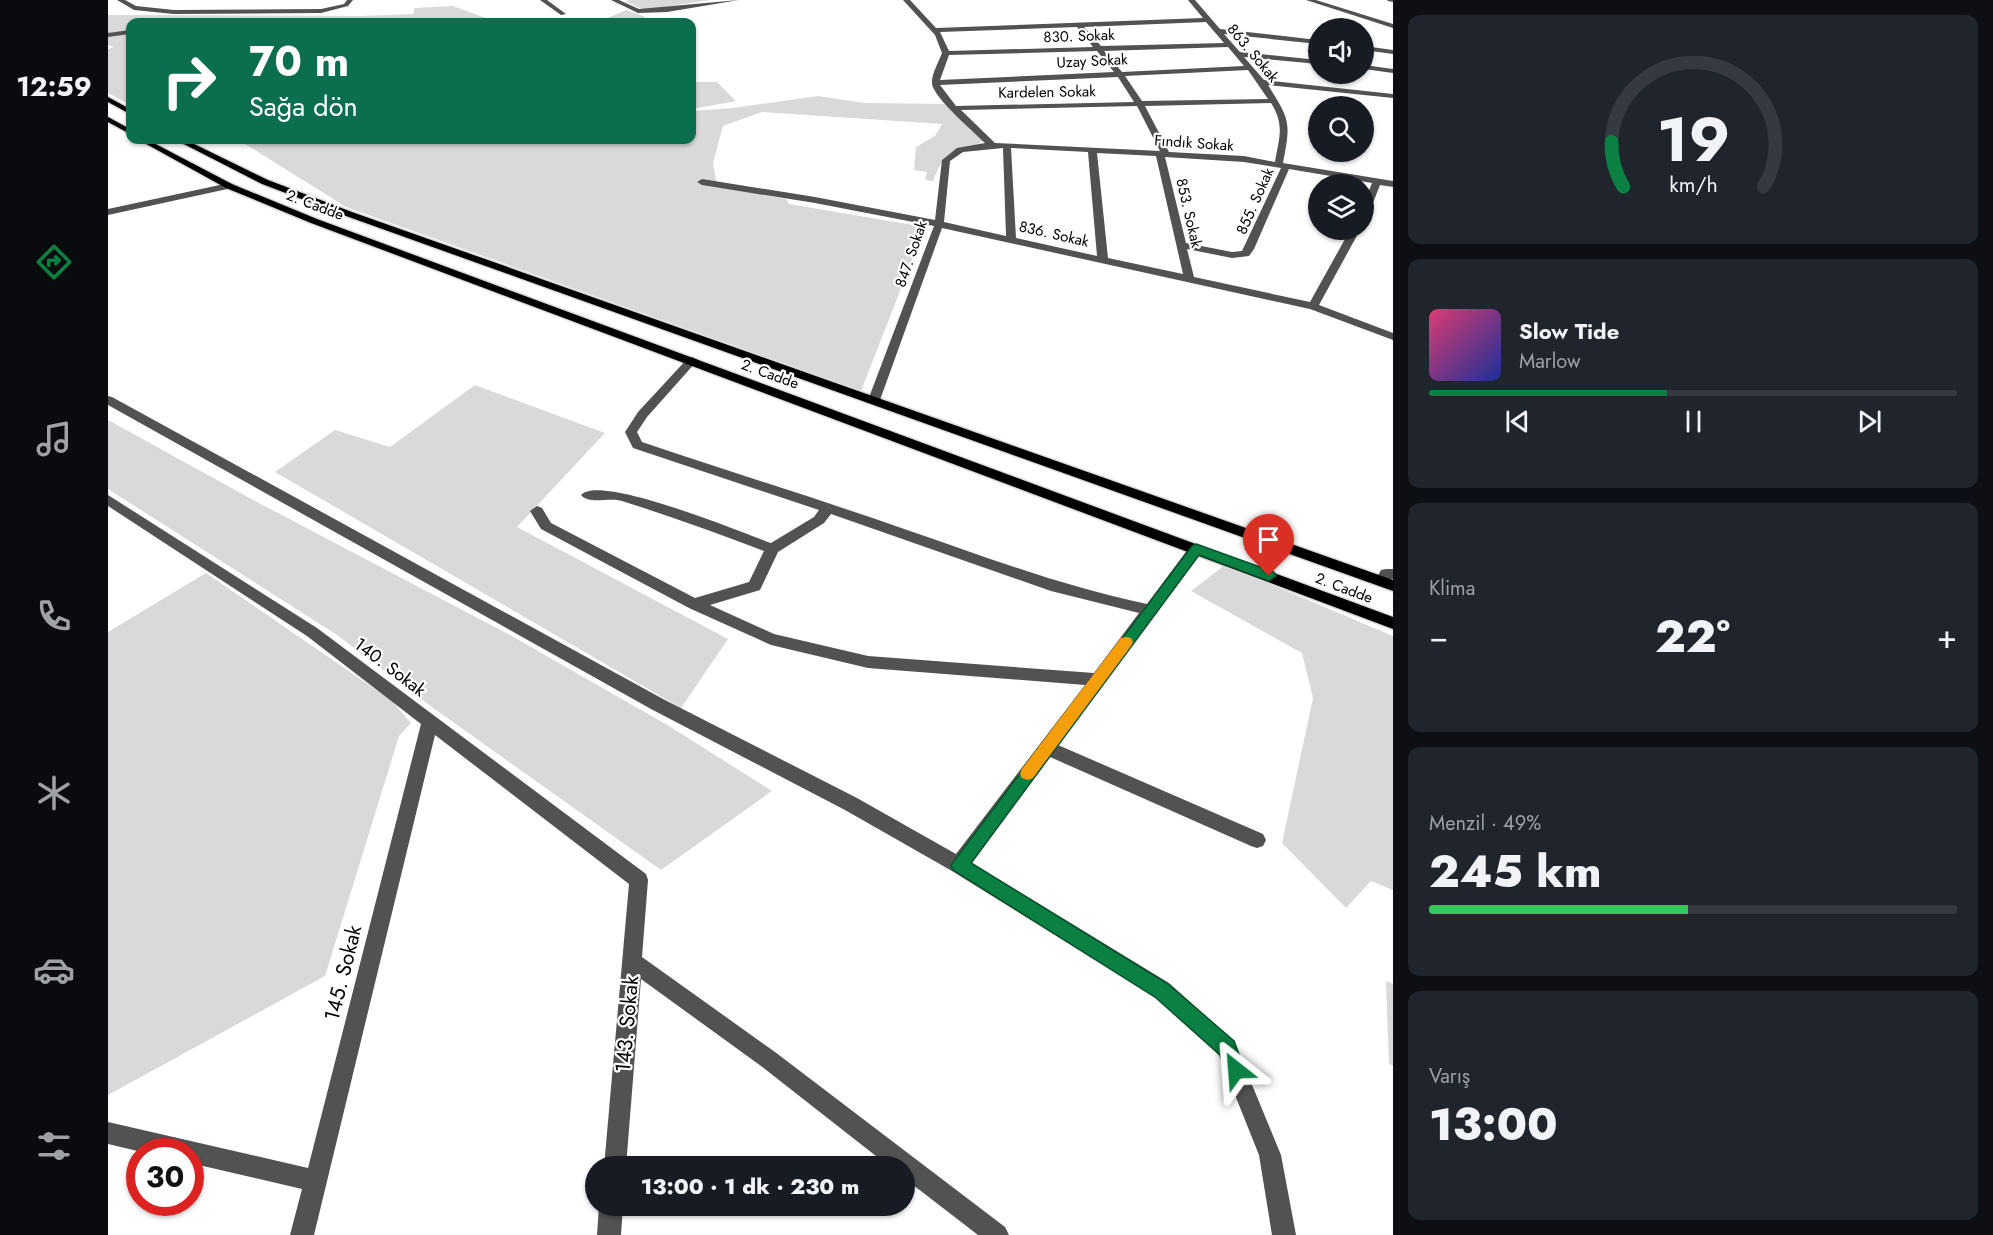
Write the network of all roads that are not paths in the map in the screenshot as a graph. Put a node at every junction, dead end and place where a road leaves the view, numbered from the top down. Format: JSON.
{"nodes":[{"id":1,"x":120,"y":0,"type":"edge"},
{"id":2,"x":543,"y":0,"type":"edge"},
{"id":3,"x":614,"y":0,"type":"edge"},
{"id":4,"x":736,"y":0,"type":"edge"},
{"id":5,"x":906,"y":0,"type":"edge"},
{"id":6,"x":1191,"y":0,"type":"edge"},
{"id":7,"x":1309,"y":0,"type":"edge"},
{"id":8,"x":348,"y":3,"type":"edge"},
{"id":9,"x":563,"y":14,"type":"dead end"},
{"id":10,"x":1207,"y":20,"type":"junction"},
{"id":11,"x":1080,"y":26,"type":"junction"},
{"id":12,"x":1393,"y":26,"type":"edge"},
{"id":13,"x":935,"y":30,"type":"junction"},
{"id":14,"x":1217,"y":31,"type":"junction"},
{"id":15,"x":126,"y":33,"type":"edge"},
{"id":16,"x":108,"y":35,"type":"edge"},
{"id":17,"x":1308,"y":41,"type":"edge"},
{"id":18,"x":1229,"y":45,"type":"junction"},
{"id":19,"x":1097,"y":48,"type":"junction"},
{"id":20,"x":1374,"y":49,"type":"edge"},
{"id":21,"x":1393,"y":52,"type":"edge"},
{"id":22,"x":946,"y":53,"type":"junction"},
{"id":23,"x":1238,"y":54,"type":"junction"},
{"id":24,"x":1308,"y":61,"type":"edge"},
{"id":25,"x":1249,"y":68,"type":"junction"},
{"id":26,"x":1374,"y":68,"type":"edge"},
{"id":27,"x":1393,"y":71,"type":"edge"},
{"id":28,"x":1120,"y":74,"type":"junction"},
{"id":29,"x":1262,"y":82,"type":"junction"},
{"id":30,"x":936,"y":83,"type":"junction"},
{"id":31,"x":1393,"y":96,"type":"edge"},
{"id":32,"x":108,"y":99,"type":"edge"},
{"id":33,"x":1273,"y":100,"type":"junction"},
{"id":34,"x":1140,"y":104,"type":"junction"},
{"id":35,"x":955,"y":108,"type":"junction"},
{"id":36,"x":126,"y":110,"type":"edge"},
{"id":37,"x":108,"y":119,"type":"edge"},
{"id":38,"x":126,"y":130,"type":"edge"},
{"id":39,"x":150,"y":144,"type":"edge"},
{"id":40,"x":188,"y":144,"type":"edge"},
{"id":41,"x":992,"y":145,"type":"junction"},
{"id":42,"x":1007,"y":146,"type":"junction"},
{"id":43,"x":1092,"y":150,"type":"junction"},
{"id":44,"x":1163,"y":154,"type":"junction"},
{"id":45,"x":1283,"y":164,"type":"junction"},
{"id":46,"x":1377,"y":181,"type":"junction"},
{"id":47,"x":702,"y":182,"type":"dead end"},
{"id":48,"x":1393,"y":184,"type":"edge"},
{"id":49,"x":229,"y":186,"type":"junction"},
{"id":50,"x":1374,"y":188,"type":"edge"},
{"id":51,"x":108,"y":212,"type":"edge"},
{"id":52,"x":939,"y":224,"type":"junction"},
{"id":53,"x":1011,"y":239,"type":"junction"},
{"id":54,"x":1349,"y":240,"type":"edge"},
{"id":55,"x":1181,"y":245,"type":"junction"},
{"id":56,"x":1103,"y":261,"type":"junction"},
{"id":57,"x":1189,"y":279,"type":"junction"},
{"id":58,"x":1313,"y":306,"type":"junction"},
{"id":59,"x":1393,"y":337,"type":"edge"},
{"id":60,"x":692,"y":360,"type":"junction"},
{"id":61,"x":108,"y":400,"type":"edge"},
{"id":62,"x":874,"y":400,"type":"junction"},
{"id":63,"x":588,"y":495,"type":"dead end"},
{"id":64,"x":108,"y":500,"type":"edge"},
{"id":65,"x":828,"y":508,"type":"junction"},
{"id":66,"x":537,"y":511,"type":"dead end"},
{"id":67,"x":772,"y":549,"type":"junction"},
{"id":68,"x":1196,"y":549,"type":"junction"},
{"id":69,"x":1389,"y":580,"type":"edge"},
{"id":70,"x":694,"y":603,"type":"junction"},
{"id":71,"x":1151,"y":610,"type":"junction"},
{"id":72,"x":1393,"y":623,"type":"edge"},
{"id":73,"x":1098,"y":680,"type":"junction"},
{"id":74,"x":430,"y":722,"type":"junction"},
{"id":75,"x":1047,"y":748,"type":"junction"},
{"id":76,"x":1257,"y":840,"type":"dead end"},
{"id":77,"x":959,"y":865,"type":"junction"},
{"id":78,"x":639,"y":880,"type":"joint"},
{"id":79,"x":632,"y":961,"type":"junction"},
{"id":80,"x":108,"y":1133,"type":"edge"},
{"id":81,"x":616,"y":1156,"type":"edge"},
{"id":82,"x":316,"y":1181,"type":"junction"},
{"id":83,"x":610,"y":1216,"type":"edge"},
{"id":84,"x":1286,"y":1232,"type":"edge"},
{"id":85,"x":302,"y":1235,"type":"edge"},
{"id":86,"x":609,"y":1235,"type":"edge"},
{"id":87,"x":997,"y":1235,"type":"edge"}],
"edges":[{"from":1,"to":8,"type":"street"},
{"from":2,"to":9,"type":"street"},
{"from":3,"to":4,"type":"street"},
{"from":5,"to":13,"type":"street"},
{"from":6,"to":10,"type":"street","name":"863. Sokak"},
{"from":7,"to":12,"type":"street"},
{"from":10,"to":11,"type":"street"},
{"from":10,"to":14,"type":"street","name":"863. Sokak"},
{"from":11,"to":13,"type":"street"},
{"from":11,"to":19,"type":"street","name":"Kardelen Sokak"},
{"from":13,"to":22,"type":"street"},
{"from":14,"to":17,"type":"street"},
{"from":14,"to":18,"type":"street","name":"863. Sokak"},
{"from":15,"to":16,"type":"street"},
{"from":18,"to":19,"type":"street","name":"830. Sokak"},
{"from":18,"to":23,"type":"street","name":"863. Sokak"},
{"from":19,"to":22,"type":"street","name":"830. Sokak"},
{"from":19,"to":28,"type":"street","name":"Kardelen Sokak"},
{"from":20,"to":21,"type":"street"},
{"from":22,"to":30,"type":"street"},
{"from":23,"to":24,"type":"street"},
{"from":23,"to":25,"type":"street","name":"863. Sokak"},
{"from":25,"to":28,"type":"street","name":"Uzay Sokak"},
{"from":25,"to":29,"type":"street","name":"863. Sokak"},
{"from":26,"to":27,"type":"street"},
{"from":28,"to":30,"type":"street","name":"Uzay Sokak"},
{"from":28,"to":34,"type":"street","name":"Kardelen Sokak"},
{"from":29,"to":31,"type":"street"},
{"from":29,"to":33,"type":"street","name":"863. Sokak"},
{"from":30,"to":35,"type":"street"},
{"from":32,"to":36,"type":"main road"},
{"from":33,"to":34,"type":"street","name":"Kardelen Sokak"},
{"from":33,"to":45,"type":"street","name":"863. Sokak"},
{"from":34,"to":35,"type":"street","name":"Kardelen Sokak"},
{"from":34,"to":44,"type":"street","name":"Kardelen Sokak"},
{"from":35,"to":41,"type":"street"},
{"from":37,"to":38,"type":"main road"},
{"from":39,"to":49,"type":"main road","name":"2. Cadde"},
{"from":40,"to":62,"type":"main road","name":"2. Cadde"},
{"from":41,"to":42,"type":"street","name":"Fındık Sokak"},
{"from":41,"to":52,"type":"street","name":"847. Sokak"},
{"from":42,"to":43,"type":"street","name":"Fındık Sokak"},
{"from":42,"to":53,"type":"street"},
{"from":43,"to":44,"type":"street","name":"Fındık Sokak"},
{"from":43,"to":56,"type":"street"},
{"from":44,"to":45,"type":"street","name":"Fındık Sokak"},
{"from":44,"to":55,"type":"street","name":"853. Sokak"},
{"from":45,"to":46,"type":"street","name":"Fındık Sokak"},
{"from":45,"to":55,"type":"street","name":"855. Sokak"},
{"from":46,"to":48,"type":"street","name":"Fındık Sokak"},
{"from":46,"to":50,"type":"street"},
{"from":47,"to":52,"type":"street","name":"836. Sokak"},
{"from":49,"to":51,"type":"street"},
{"from":49,"to":60,"type":"main road","name":"2. Cadde"},
{"from":52,"to":53,"type":"street","name":"836. Sokak"},
{"from":52,"to":62,"type":"street","name":"847. Sokak"},
{"from":53,"to":56,"type":"street","name":"836. Sokak"},
{"from":54,"to":58,"type":"street"},
{"from":55,"to":57,"type":"street","name":"853. Sokak"},
{"from":56,"to":57,"type":"street","name":"836. Sokak"},
{"from":57,"to":58,"type":"street","name":"836. Sokak"},
{"from":58,"to":59,"type":"street","name":"836. Sokak"},
{"from":60,"to":65,"type":"street"},
{"from":60,"to":68,"type":"main road","name":"2. Cadde"},
{"from":61,"to":77,"type":"street"},
{"from":62,"to":69,"type":"main road","name":"2. Cadde"},
{"from":63,"to":67,"type":"street"},
{"from":64,"to":74,"type":"street","name":"140. Sokak"},
{"from":65,"to":67,"type":"street"},
{"from":65,"to":71,"type":"street"},
{"from":66,"to":70,"type":"street"},
{"from":67,"to":70,"type":"street"},
{"from":68,"to":71,"type":"street"},
{"from":68,"to":72,"type":"main road","name":"2. Cadde"},
{"from":70,"to":73,"type":"street"},
{"from":71,"to":73,"type":"street"},
{"from":73,"to":75,"type":"street"},
{"from":74,"to":78,"type":"street","name":"140. Sokak"},
{"from":74,"to":82,"type":"street","name":"145. Sokak"},
{"from":75,"to":76,"type":"street"},
{"from":75,"to":77,"type":"street"},
{"from":77,"to":84,"type":"street"},
{"from":78,"to":79,"type":"street","name":"143. Sokak"},
{"from":79,"to":81,"type":"street","name":"143. Sokak"},
{"from":79,"to":87,"type":"street"},
{"from":80,"to":82,"type":"street"},
{"from":82,"to":85,"type":"street","name":"145. Sokak"},
{"from":83,"to":86,"type":"street"}]}
